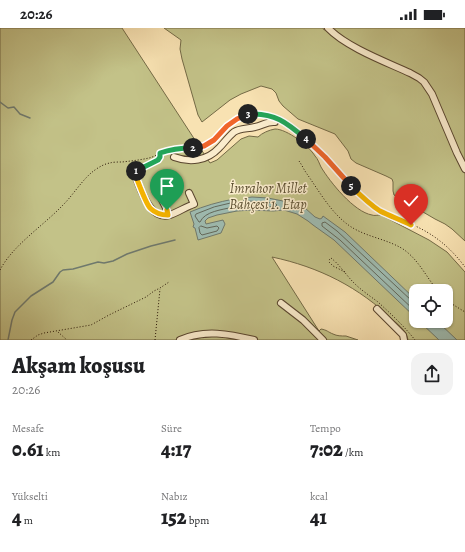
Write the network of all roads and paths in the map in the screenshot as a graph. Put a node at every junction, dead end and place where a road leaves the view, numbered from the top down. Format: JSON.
{"nodes":[{"id":1,"x":328,"y":28,"type":"edge"},
{"id":2,"x":275,"y":122,"type":"joint"},
{"id":3,"x":290,"y":126,"type":"junction"},
{"id":4,"x":164,"y":152,"type":"junction"},
{"id":5,"x":160,"y":153,"type":"junction"},
{"id":6,"x":174,"y":157,"type":"joint"},
{"id":7,"x":299,"y":161,"type":"dead end"},
{"id":8,"x":465,"y":169,"type":"edge"},
{"id":9,"x":134,"y":172,"type":"joint"},
{"id":10,"x":189,"y":193,"type":"dead end"},
{"id":11,"x":159,"y":194,"type":"dead end"},
{"id":12,"x":168,"y":215,"type":"junction"},
{"id":13,"x":465,"y":267,"type":"edge"},
{"id":14,"x":0,"y":270,"type":"edge"},
{"id":15,"x":345,"y":272,"type":"joint"},
{"id":16,"x":170,"y":282,"type":"dead end"},
{"id":17,"x":433,"y":284,"type":"edge"},
{"id":18,"x":160,"y":288,"type":"junction"},
{"id":19,"x":282,"y":303,"type":"dead end"},
{"id":20,"x":453,"y":304,"type":"edge"},
{"id":21,"x":377,"y":309,"type":"dead end"},
{"id":22,"x":465,"y":312,"type":"edge"},
{"id":23,"x":58,"y":331,"type":"junction"},
{"id":24,"x":31,"y":340,"type":"edge"},
{"id":25,"x":67,"y":340,"type":"edge"},
{"id":26,"x":155,"y":340,"type":"edge"},
{"id":27,"x":180,"y":340,"type":"edge"},
{"id":28,"x":254,"y":340,"type":"edge"},
{"id":29,"x":323,"y":340,"type":"edge"},
{"id":30,"x":404,"y":340,"type":"edge"}],
"edges":[{"from":1,"to":8,"type":"street"},
{"from":2,"to":3,"type":"path"},
{"from":2,"to":6,"type":"street"},
{"from":3,"to":4,"type":"path"},
{"from":3,"to":13,"type":"path"},
{"from":4,"to":5,"type":"path"},
{"from":4,"to":6,"type":"path"},
{"from":5,"to":9,"type":"path"},
{"from":5,"to":14,"type":"path"},
{"from":7,"to":17,"type":"path"},
{"from":9,"to":12,"type":"street"},
{"from":10,"to":12,"type":"street"},
{"from":11,"to":12,"type":"street"},
{"from":15,"to":15,"type":"path"},
{"from":16,"to":18,"type":"path"},
{"from":18,"to":23,"type":"path"},
{"from":18,"to":26,"type":"path"},
{"from":19,"to":29,"type":"street"},
{"from":20,"to":22,"type":"path"},
{"from":21,"to":30,"type":"street"},
{"from":23,"to":24,"type":"path"},
{"from":23,"to":25,"type":"path"},
{"from":27,"to":28,"type":"street"}]}
